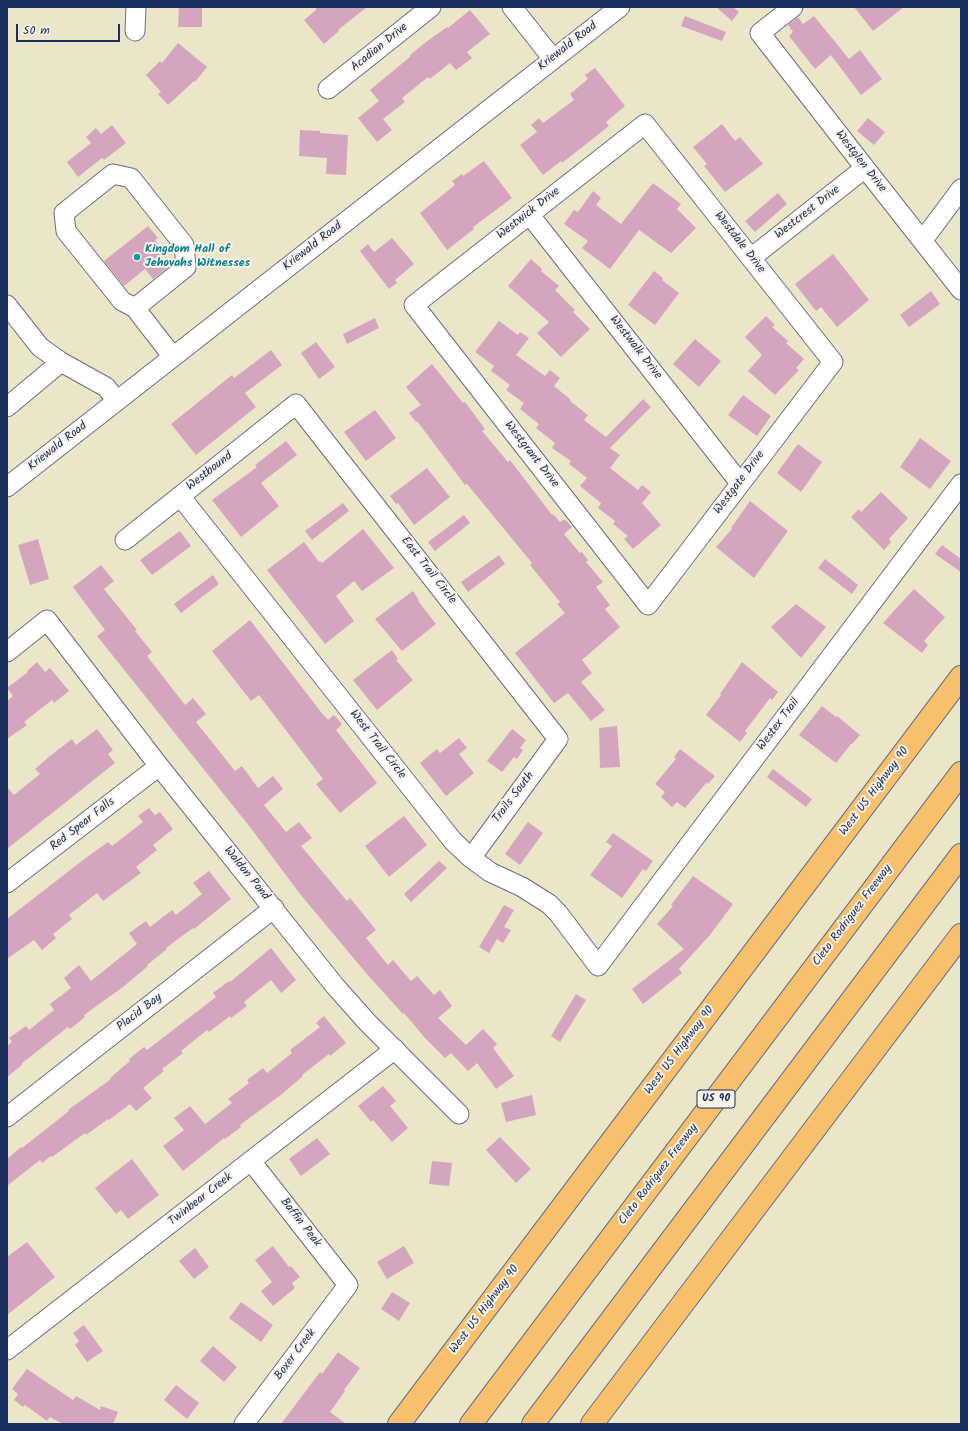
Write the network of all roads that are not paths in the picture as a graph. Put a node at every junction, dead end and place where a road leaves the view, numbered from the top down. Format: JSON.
{"nodes":[{"id":1,"x":136,"y":7,"type":"edge"},
{"id":2,"x":431,"y":7,"type":"edge"},
{"id":3,"x":512,"y":7,"type":"edge"},
{"id":4,"x":620,"y":7,"type":"edge"},
{"id":5,"x":793,"y":7,"type":"edge"},
{"id":6,"x":135,"y":31,"type":"dead end"},
{"id":7,"x":553,"y":59,"type":"junction"},
{"id":8,"x":328,"y":89,"type":"dead end"},
{"id":9,"x":645,"y":124,"type":"joint"},
{"id":10,"x":865,"y":168,"type":"junction"},
{"id":11,"x":961,"y":189,"type":"edge"},
{"id":12,"x":529,"y":214,"type":"junction"},
{"id":13,"x":922,"y":240,"type":"junction"},
{"id":14,"x":751,"y":258,"type":"junction"},
{"id":15,"x":961,"y":290,"type":"edge"},
{"id":16,"x":7,"y":305,"type":"edge"},
{"id":17,"x":414,"y":305,"type":"joint"},
{"id":18,"x":135,"y":308,"type":"junction"},
{"id":19,"x":173,"y":357,"type":"junction"},
{"id":20,"x":61,"y":362,"type":"junction"},
{"id":21,"x":833,"y":362,"type":"joint"},
{"id":22,"x":117,"y":401,"type":"junction"},
{"id":23,"x":296,"y":404,"type":"joint"},
{"id":24,"x":7,"y":407,"type":"edge"},
{"id":25,"x":740,"y":483,"type":"junction"},
{"id":26,"x":961,"y":484,"type":"edge"},
{"id":27,"x":7,"y":487,"type":"edge"},
{"id":28,"x":180,"y":496,"type":"junction"},
{"id":29,"x":125,"y":540,"type":"dead end"},
{"id":30,"x":648,"y":605,"type":"joint"},
{"id":31,"x":7,"y":652,"type":"edge"},
{"id":32,"x":961,"y":677,"type":"edge"},
{"id":33,"x":558,"y":739,"type":"joint"},
{"id":34,"x":159,"y":766,"type":"junction"},
{"id":35,"x":961,"y":773,"type":"edge"},
{"id":36,"x":961,"y":855,"type":"edge"},
{"id":37,"x":470,"y":858,"type":"junction"},
{"id":38,"x":7,"y":884,"type":"edge"},
{"id":39,"x":274,"y":908,"type":"junction"},
{"id":40,"x":961,"y":935,"type":"edge"},
{"id":41,"x":598,"y":966,"type":"joint"},
{"id":42,"x":394,"y":1049,"type":"junction"},
{"id":43,"x":459,"y":1114,"type":"dead end"},
{"id":44,"x":7,"y":1117,"type":"edge"},
{"id":45,"x":251,"y":1161,"type":"junction"},
{"id":46,"x":348,"y":1286,"type":"joint"},
{"id":47,"x":7,"y":1350,"type":"edge"},
{"id":48,"x":244,"y":1424,"type":"edge"},
{"id":49,"x":399,"y":1424,"type":"edge"},
{"id":50,"x":471,"y":1424,"type":"edge"},
{"id":51,"x":533,"y":1424,"type":"edge"},
{"id":52,"x":592,"y":1424,"type":"edge"}],
"edges":[{"from":1,"to":6,"type":"street"},
{"from":2,"to":8,"type":"street","name":"Acadian Drive"},
{"from":3,"to":7,"type":"street"},
{"from":4,"to":7,"type":"street","name":"Kriewald Road"},
{"from":5,"to":10,"type":"street","name":"Westglen Drive"},
{"from":7,"to":19,"type":"street","name":"Kriewald Road"},
{"from":9,"to":12,"type":"street","name":"Westwick Drive"},
{"from":9,"to":14,"type":"street","name":"Westdale Drive"},
{"from":10,"to":13,"type":"street","name":"Westglen Drive"},
{"from":10,"to":14,"type":"street","name":"Westcrest Drive"},
{"from":11,"to":13,"type":"street"},
{"from":12,"to":17,"type":"street","name":"Westwick Drive"},
{"from":12,"to":25,"type":"street","name":"Westwalk Drive"},
{"from":13,"to":15,"type":"street","name":"Westglen Drive"},
{"from":14,"to":21,"type":"street","name":"Westdale Drive"},
{"from":16,"to":20,"type":"street"},
{"from":17,"to":30,"type":"street","name":"Westgrant Drive"},
{"from":18,"to":18,"type":"street"},
{"from":18,"to":19,"type":"street"},
{"from":19,"to":22,"type":"street","name":"Kriewald Road"},
{"from":20,"to":22,"type":"street"},
{"from":20,"to":24,"type":"street"},
{"from":21,"to":25,"type":"street","name":"Westgate Drive"},
{"from":22,"to":27,"type":"street","name":"Kriewald Road"},
{"from":23,"to":28,"type":"street","name":"Westbound"},
{"from":23,"to":33,"type":"street","name":"East Trail Circle"},
{"from":25,"to":30,"type":"street","name":"Westgate Drive"},
{"from":26,"to":41,"type":"street","name":"Westex Trail"},
{"from":28,"to":29,"type":"street","name":"Westbound"},
{"from":28,"to":37,"type":"street","name":"West Trail Circle"},
{"from":31,"to":34,"type":"street","name":"Waldon Pond"},
{"from":32,"to":49,"type":"main road","name":"West US Highway 90"},
{"from":33,"to":37,"type":"street","name":"Trails South"},
{"from":34,"to":38,"type":"street","name":"Red Spear Falls"},
{"from":34,"to":39,"type":"street","name":"Waldon Pond"},
{"from":35,"to":50,"type":"main road","name":"Cleto Rodriguez Freeway","number":"US 90"},
{"from":36,"to":51,"type":"main road"},
{"from":37,"to":41,"type":"street","name":"West Trail Circle"},
{"from":39,"to":42,"type":"street","name":"Waldon Pond"},
{"from":39,"to":44,"type":"street","name":"Placid Bay"},
{"from":40,"to":52,"type":"main road"},
{"from":42,"to":43,"type":"street","name":"Waldon Pond"},
{"from":42,"to":45,"type":"street","name":"Twinbear Creek"},
{"from":45,"to":46,"type":"street","name":"Baffin Peak"},
{"from":45,"to":47,"type":"street","name":"Twinbear Creek"},
{"from":46,"to":48,"type":"street","name":"Boxer Creek"}]}
